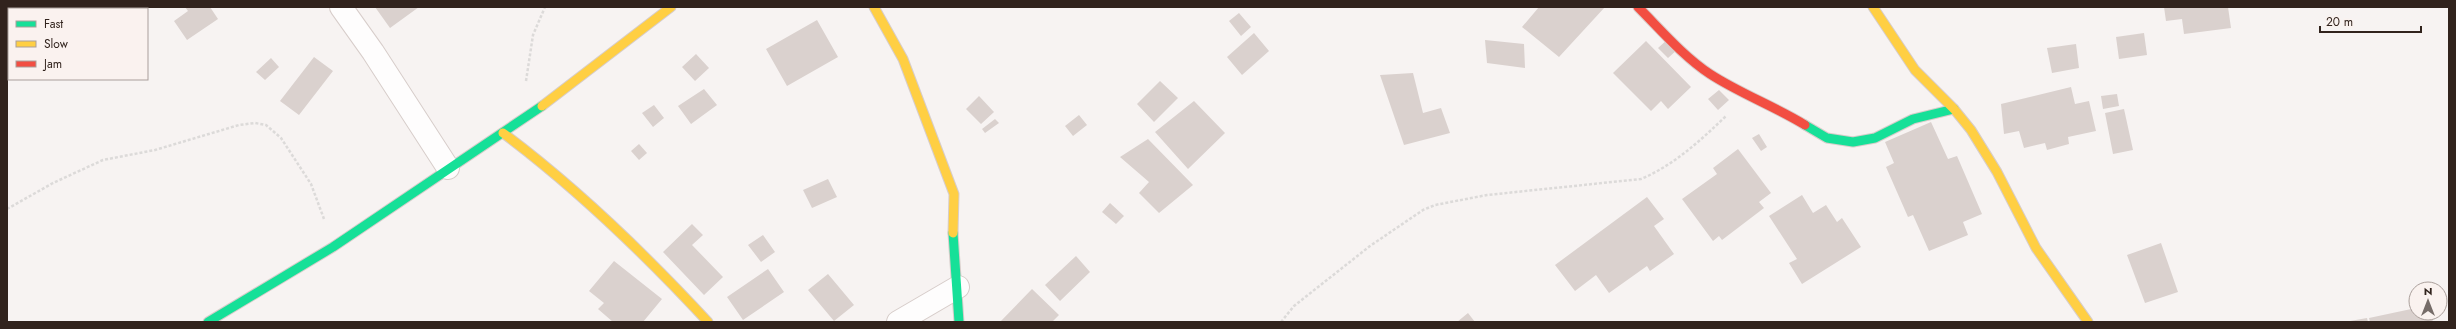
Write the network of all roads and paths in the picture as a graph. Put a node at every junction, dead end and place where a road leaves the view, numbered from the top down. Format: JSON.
{"nodes":[{"id":1,"x":341,"y":7,"type":"edge"},
{"id":2,"x":546,"y":7,"type":"edge"},
{"id":3,"x":672,"y":7,"type":"edge"},
{"id":4,"x":874,"y":7,"type":"edge"},
{"id":5,"x":1638,"y":7,"type":"edge"},
{"id":6,"x":1873,"y":7,"type":"edge"},
{"id":7,"x":1749,"y":94,"type":"junction"},
{"id":8,"x":1954,"y":109,"type":"junction"},
{"id":9,"x":523,"y":120,"type":"junction"},
{"id":10,"x":503,"y":133,"type":"junction"},
{"id":11,"x":448,"y":168,"type":"junction"},
{"id":12,"x":7,"y":208,"type":"edge"},
{"id":13,"x":333,"y":247,"type":"junction"},
{"id":14,"x":958,"y":287,"type":"junction"},
{"id":15,"x":208,"y":322,"type":"edge"},
{"id":16,"x":708,"y":322,"type":"edge"},
{"id":17,"x":898,"y":322,"type":"edge"},
{"id":18,"x":959,"y":322,"type":"edge"},
{"id":19,"x":1281,"y":322,"type":"edge"},
{"id":20,"x":2088,"y":322,"type":"edge"}],
"edges":[{"from":1,"to":11,"type":"street"},
{"from":2,"to":9,"type":"path"},
{"from":3,"to":9,"type":"street"},
{"from":4,"to":14,"type":"street"},
{"from":5,"to":7,"type":"street"},
{"from":6,"to":8,"type":"street"},
{"from":7,"to":8,"type":"street"},
{"from":7,"to":19,"type":"path"},
{"from":8,"to":20,"type":"street"},
{"from":9,"to":10,"type":"street"},
{"from":10,"to":11,"type":"street"},
{"from":10,"to":16,"type":"street"},
{"from":11,"to":13,"type":"street"},
{"from":12,"to":13,"type":"path"},
{"from":13,"to":15,"type":"street"},
{"from":14,"to":17,"type":"street"},
{"from":14,"to":18,"type":"street"}]}
